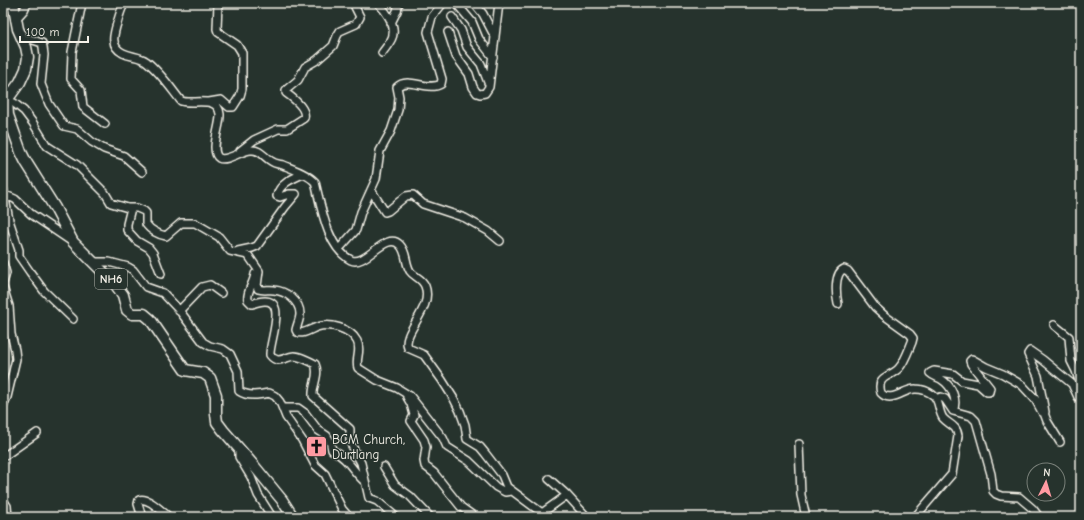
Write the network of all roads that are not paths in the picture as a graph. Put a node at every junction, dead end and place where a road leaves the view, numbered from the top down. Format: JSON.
{"nodes":[{"id":1,"x":13,"y":3,"type":"edge"},
{"id":2,"x":26,"y":3,"type":"edge"},
{"id":3,"x":82,"y":3,"type":"edge"},
{"id":4,"x":125,"y":3,"type":"edge"},
{"id":5,"x":218,"y":3,"type":"edge"},
{"id":6,"x":356,"y":3,"type":"edge"},
{"id":7,"x":378,"y":3,"type":"edge"},
{"id":8,"x":399,"y":3,"type":"edge"},
{"id":9,"x":443,"y":3,"type":"edge"},
{"id":10,"x":456,"y":3,"type":"edge"},
{"id":11,"x":474,"y":3,"type":"edge"},
{"id":12,"x":492,"y":3,"type":"edge"},
{"id":13,"x":498,"y":6,"type":"edge"},
{"id":14,"x":452,"y":17,"type":"dead end"},
{"id":15,"x":15,"y":20,"type":"junction"},
{"id":16,"x":391,"y":23,"type":"junction"},
{"id":17,"x":448,"y":32,"type":"dead end"},
{"id":18,"x":495,"y":37,"type":"junction"},
{"id":19,"x":23,"y":40,"type":"junction"},
{"id":20,"x":382,"y":53,"type":"dead end"},
{"id":21,"x":493,"y":57,"type":"junction"},
{"id":22,"x":489,"y":85,"type":"junction"},
{"id":23,"x":7,"y":100,"type":"junction"},
{"id":24,"x":209,"y":102,"type":"junction"},
{"id":25,"x":3,"y":112,"type":"edge"},
{"id":26,"x":105,"y":124,"type":"dead end"},
{"id":27,"x":235,"y":155,"type":"junction"},
{"id":28,"x":142,"y":172,"type":"dead end"},
{"id":29,"x":303,"y":174,"type":"junction"},
{"id":30,"x":3,"y":188,"type":"edge"},
{"id":31,"x":372,"y":190,"type":"junction"},
{"id":32,"x":3,"y":193,"type":"edge"},
{"id":33,"x":131,"y":208,"type":"junction"},
{"id":34,"x":6,"y":223,"type":"edge"},
{"id":35,"x":500,"y":241,"type":"dead end"},
{"id":36,"x":73,"y":242,"type":"junction"},
{"id":37,"x":338,"y":249,"type":"junction"},
{"id":38,"x":232,"y":252,"type":"junction"},
{"id":39,"x":92,"y":262,"type":"junction"},
{"id":40,"x":253,"y":262,"type":"junction"},
{"id":41,"x":3,"y":263,"type":"edge"},
{"id":42,"x":161,"y":274,"type":"dead end"},
{"id":43,"x":3,"y":283,"type":"edge"},
{"id":44,"x":3,"y":287,"type":"edge"},
{"id":45,"x":221,"y":293,"type":"dead end"},
{"id":46,"x":838,"y":304,"type":"dead end"},
{"id":47,"x":179,"y":311,"type":"junction"},
{"id":48,"x":73,"y":319,"type":"dead end"},
{"id":49,"x":1054,"y":325,"type":"dead end"},
{"id":50,"x":1081,"y":387,"type":"edge"},
{"id":51,"x":401,"y":390,"type":"junction"},
{"id":52,"x":1081,"y":397,"type":"edge"},
{"id":53,"x":936,"y":399,"type":"junction"},
{"id":54,"x":3,"y":406,"type":"edge"},
{"id":55,"x":283,"y":408,"type":"junction"},
{"id":56,"x":953,"y":411,"type":"junction"},
{"id":57,"x":1044,"y":413,"type":"junction"},
{"id":58,"x":36,"y":434,"type":"dead end"},
{"id":59,"x":1060,"y":442,"type":"dead end"},
{"id":60,"x":799,"y":444,"type":"dead end"},
{"id":61,"x":240,"y":450,"type":"junction"},
{"id":62,"x":3,"y":457,"type":"edge"},
{"id":63,"x":384,"y":467,"type":"dead end"},
{"id":64,"x":549,"y":479,"type":"dead end"},
{"id":65,"x":364,"y":481,"type":"junction"},
{"id":66,"x":511,"y":492,"type":"junction"},
{"id":67,"x":567,"y":495,"type":"junction"},
{"id":68,"x":3,"y":500,"type":"edge"},
{"id":69,"x":543,"y":515,"type":"edge"},
{"id":70,"x":8,"y":517,"type":"edge"},
{"id":71,"x":142,"y":517,"type":"edge"},
{"id":72,"x":169,"y":517,"type":"edge"},
{"id":73,"x":272,"y":517,"type":"edge"},
{"id":74,"x":293,"y":517,"type":"edge"},
{"id":75,"x":349,"y":517,"type":"edge"},
{"id":76,"x":396,"y":517,"type":"edge"},
{"id":77,"x":430,"y":517,"type":"edge"},
{"id":78,"x":475,"y":517,"type":"edge"},
{"id":79,"x":587,"y":517,"type":"edge"},
{"id":80,"x":806,"y":517,"type":"edge"},
{"id":81,"x":915,"y":517,"type":"edge"},
{"id":82,"x":1039,"y":517,"type":"edge"}],
"edges":[{"from":1,"to":15,"type":"highway"},
{"from":2,"to":15,"type":"street"},
{"from":3,"to":26,"type":"street"},
{"from":4,"to":24,"type":"street"},
{"from":5,"to":24,"type":"street"},
{"from":6,"to":27,"type":"street"},
{"from":7,"to":16,"type":"street"},
{"from":8,"to":16,"type":"street"},
{"from":9,"to":31,"type":"street"},
{"from":10,"to":21,"type":"street"},
{"from":11,"to":18,"type":"street"},
{"from":12,"to":13,"type":"street"},
{"from":13,"to":18,"type":"street"},
{"from":14,"to":22,"type":"street"},
{"from":15,"to":19,"type":"highway"},
{"from":16,"to":20,"type":"street"},
{"from":17,"to":22,"type":"street"},
{"from":18,"to":21,"type":"street"},
{"from":19,"to":23,"type":"highway"},
{"from":19,"to":28,"type":"street"},
{"from":21,"to":22,"type":"street"},
{"from":23,"to":25,"type":"street"},
{"from":23,"to":33,"type":"street"},
{"from":23,"to":36,"type":"highway","number":"NH6"},
{"from":24,"to":27,"type":"street"},
{"from":27,"to":29,"type":"street"},
{"from":29,"to":37,"type":"street"},
{"from":29,"to":38,"type":"street"},
{"from":30,"to":32,"type":"street"},
{"from":31,"to":35,"type":"street"},
{"from":31,"to":37,"type":"street"},
{"from":32,"to":34,"type":"street"},
{"from":32,"to":36,"type":"street"},
{"from":33,"to":38,"type":"street"},
{"from":33,"to":42,"type":"street"},
{"from":34,"to":48,"type":"street"},
{"from":36,"to":39,"type":"highway","number":"NH6"},
{"from":37,"to":66,"type":"street"},
{"from":38,"to":40,"type":"street"},
{"from":39,"to":47,"type":"street"},
{"from":39,"to":61,"type":"highway","number":"NH6"},
{"from":40,"to":51,"type":"street"},
{"from":40,"to":65,"type":"street"},
{"from":41,"to":43,"type":"street"},
{"from":44,"to":54,"type":"street"},
{"from":45,"to":47,"type":"street"},
{"from":46,"to":53,"type":"street"},
{"from":47,"to":55,"type":"street"},
{"from":49,"to":50,"type":"street"},
{"from":51,"to":66,"type":"street"},
{"from":51,"to":78,"type":"street"},
{"from":52,"to":57,"type":"street"},
{"from":53,"to":56,"type":"street"},
{"from":53,"to":81,"type":"street"},
{"from":55,"to":65,"type":"street"},
{"from":55,"to":75,"type":"street"},
{"from":56,"to":57,"type":"street"},
{"from":56,"to":82,"type":"street"},
{"from":57,"to":59,"type":"street"},
{"from":58,"to":62,"type":"street"},
{"from":60,"to":80,"type":"street"},
{"from":61,"to":73,"type":"street"},
{"from":61,"to":74,"type":"highway","number":"NH6"},
{"from":63,"to":77,"type":"street"},
{"from":64,"to":67,"type":"street"},
{"from":65,"to":76,"type":"street"},
{"from":66,"to":69,"type":"street"},
{"from":67,"to":69,"type":"street"},
{"from":67,"to":79,"type":"street"},
{"from":68,"to":70,"type":"street"},
{"from":71,"to":72,"type":"street"}]}
